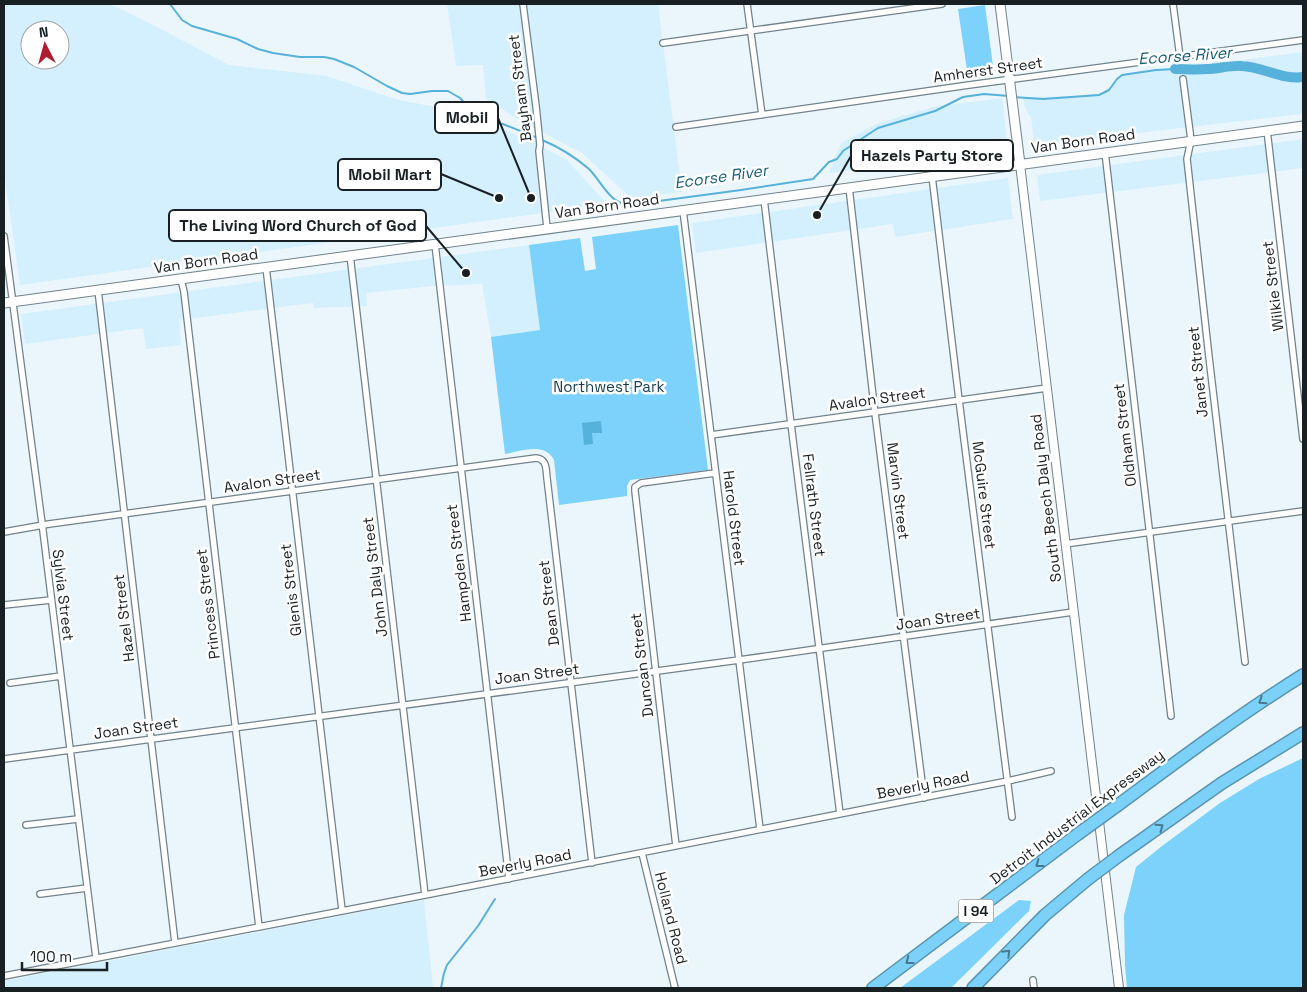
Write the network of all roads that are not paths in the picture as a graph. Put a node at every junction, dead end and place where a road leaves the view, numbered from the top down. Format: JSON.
{"nodes":[{"id":1,"x":523,"y":4,"type":"edge"},
{"id":2,"x":747,"y":4,"type":"edge"},
{"id":3,"x":942,"y":4,"type":"edge"},
{"id":4,"x":1000,"y":4,"type":"edge"},
{"id":5,"x":1173,"y":4,"type":"edge"},
{"id":6,"x":751,"y":31,"type":"junction"},
{"id":7,"x":1303,"y":40,"type":"edge"},
{"id":8,"x":663,"y":43,"type":"dead end"},
{"id":9,"x":1180,"y":57,"type":"junction"},
{"id":10,"x":1183,"y":79,"type":"dead end"},
{"id":11,"x":1010,"y":80,"type":"junction"},
{"id":12,"x":762,"y":115,"type":"junction"},
{"id":13,"x":1303,"y":126,"type":"edge"},
{"id":14,"x":676,"y":127,"type":"dead end"},
{"id":15,"x":1267,"y":130,"type":"junction"},
{"id":16,"x":1191,"y":140,"type":"junction"},
{"id":17,"x":1105,"y":152,"type":"junction"},
{"id":18,"x":1020,"y":164,"type":"junction"},
{"id":19,"x":932,"y":176,"type":"junction"},
{"id":20,"x":849,"y":187,"type":"junction"},
{"id":21,"x":764,"y":199,"type":"junction"},
{"id":22,"x":683,"y":210,"type":"junction"},
{"id":23,"x":547,"y":228,"type":"junction"},
{"id":24,"x":4,"y":236,"type":"edge"},
{"id":25,"x":435,"y":244,"type":"junction"},
{"id":26,"x":350,"y":255,"type":"junction"},
{"id":27,"x":266,"y":267,"type":"junction"},
{"id":28,"x":181,"y":279,"type":"junction"},
{"id":29,"x":98,"y":290,"type":"junction"},
{"id":30,"x":8,"y":302,"type":"edge"},
{"id":31,"x":1047,"y":388,"type":"junction"},
{"id":32,"x":959,"y":400,"type":"junction"},
{"id":33,"x":875,"y":412,"type":"junction"},
{"id":34,"x":791,"y":424,"type":"junction"},
{"id":35,"x":711,"y":436,"type":"junction"},
{"id":36,"x":1303,"y":439,"type":"edge"},
{"id":37,"x":543,"y":460,"type":"joint"},
{"id":38,"x":461,"y":468,"type":"junction"},
{"id":39,"x":715,"y":473,"type":"junction"},
{"id":40,"x":377,"y":479,"type":"junction"},
{"id":41,"x":293,"y":491,"type":"junction"},
{"id":42,"x":208,"y":502,"type":"junction"},
{"id":43,"x":1303,"y":511,"type":"edge"},
{"id":44,"x":124,"y":514,"type":"junction"},
{"id":45,"x":1228,"y":521,"type":"junction"},
{"id":46,"x":42,"y":525,"type":"junction"},
{"id":47,"x":4,"y":532,"type":"edge"},
{"id":48,"x":1149,"y":532,"type":"junction"},
{"id":49,"x":1066,"y":544,"type":"junction"},
{"id":50,"x":51,"y":600,"type":"junction"},
{"id":51,"x":4,"y":606,"type":"edge"},
{"id":52,"x":1074,"y":612,"type":"junction"},
{"id":53,"x":987,"y":625,"type":"junction"},
{"id":54,"x":904,"y":636,"type":"junction"},
{"id":55,"x":820,"y":648,"type":"junction"},
{"id":56,"x":739,"y":660,"type":"junction"},
{"id":57,"x":1245,"y":662,"type":"dead end"},
{"id":58,"x":656,"y":671,"type":"junction"},
{"id":59,"x":1303,"y":675,"type":"edge"},
{"id":60,"x":61,"y":676,"type":"junction"},
{"id":61,"x":571,"y":682,"type":"junction"},
{"id":62,"x":10,"y":683,"type":"dead end"},
{"id":63,"x":488,"y":693,"type":"junction"},
{"id":64,"x":403,"y":704,"type":"junction"},
{"id":65,"x":319,"y":716,"type":"junction"},
{"id":66,"x":1171,"y":716,"type":"dead end"},
{"id":67,"x":235,"y":727,"type":"junction"},
{"id":68,"x":1303,"y":733,"type":"edge"},
{"id":69,"x":151,"y":739,"type":"junction"},
{"id":70,"x":70,"y":750,"type":"junction"},
{"id":71,"x":4,"y":759,"type":"edge"},
{"id":72,"x":1051,"y":771,"type":"dead end"},
{"id":73,"x":1008,"y":781,"type":"junction"},
{"id":74,"x":924,"y":798,"type":"junction"},
{"id":75,"x":840,"y":814,"type":"junction"},
{"id":76,"x":1012,"y":817,"type":"dead end"},
{"id":77,"x":78,"y":819,"type":"junction"},
{"id":78,"x":26,"y":825,"type":"dead end"},
{"id":79,"x":760,"y":829,"type":"junction"},
{"id":80,"x":676,"y":846,"type":"junction"},
{"id":81,"x":642,"y":853,"type":"junction"},
{"id":82,"x":592,"y":862,"type":"junction"},
{"id":83,"x":509,"y":879,"type":"junction"},
{"id":84,"x":87,"y":888,"type":"junction"},
{"id":85,"x":40,"y":894,"type":"dead end"},
{"id":86,"x":425,"y":895,"type":"junction"},
{"id":87,"x":342,"y":910,"type":"junction"},
{"id":88,"x":259,"y":927,"type":"junction"},
{"id":89,"x":175,"y":943,"type":"junction"},
{"id":90,"x":96,"y":958,"type":"junction"},
{"id":91,"x":4,"y":976,"type":"edge"},
{"id":92,"x":1033,"y":980,"type":"dead end"},
{"id":93,"x":675,"y":988,"type":"edge"},
{"id":94,"x":873,"y":988,"type":"edge"},
{"id":95,"x":973,"y":988,"type":"edge"},
{"id":96,"x":1034,"y":988,"type":"edge"},
{"id":97,"x":1119,"y":988,"type":"edge"}],
"edges":[{"from":1,"to":23,"type":"street","name":"Bayham Street"},
{"from":2,"to":6,"type":"street"},
{"from":3,"to":6,"type":"street"},
{"from":4,"to":11,"type":"main road","name":"South Beech Daly Road"},
{"from":5,"to":9,"type":"street"},
{"from":6,"to":8,"type":"street"},
{"from":6,"to":12,"type":"street"},
{"from":7,"to":9,"type":"street","name":"Amherst Street"},
{"from":9,"to":11,"type":"street","name":"Amherst Street"},
{"from":10,"to":16,"type":"street","name":"Janet Street"},
{"from":11,"to":12,"type":"street","name":"Amherst Street"},
{"from":11,"to":18,"type":"main road","name":"South Beech Daly Road"},
{"from":12,"to":14,"type":"street","name":"Amherst Street"},
{"from":13,"to":15,"type":"main road","name":"Van Born Road"},
{"from":15,"to":16,"type":"main road","name":"Van Born Road"},
{"from":15,"to":36,"type":"street","name":"Wilkie Street"},
{"from":16,"to":17,"type":"main road","name":"Van Born Road"},
{"from":16,"to":45,"type":"street","name":"Janet Street"},
{"from":17,"to":18,"type":"main road","name":"Van Born Road"},
{"from":17,"to":48,"type":"street","name":"Oldham Street"},
{"from":18,"to":19,"type":"main road","name":"Van Born Road"},
{"from":18,"to":31,"type":"street","name":"South Beech Daly Road"},
{"from":19,"to":20,"type":"main road","name":"Van Born Road"},
{"from":19,"to":32,"type":"street","name":"McGuire Street"},
{"from":20,"to":21,"type":"main road","name":"Van Born Road"},
{"from":20,"to":33,"type":"street","name":"Marvin Street"},
{"from":21,"to":22,"type":"main road","name":"Van Born Road"},
{"from":21,"to":34,"type":"street","name":"Fellrath Street"},
{"from":22,"to":23,"type":"main road","name":"Van Born Road"},
{"from":22,"to":35,"type":"street","name":"Harold Street"},
{"from":23,"to":25,"type":"main road","name":"Van Born Road"},
{"from":24,"to":30,"type":"street","name":"Sylvia Street"},
{"from":25,"to":26,"type":"main road","name":"Van Born Road"},
{"from":25,"to":38,"type":"street","name":"Hampden Street"},
{"from":26,"to":27,"type":"main road","name":"Van Born Road"},
{"from":26,"to":40,"type":"street","name":"John Daly Street"},
{"from":27,"to":28,"type":"main road","name":"Van Born Road"},
{"from":27,"to":41,"type":"street","name":"Glenis Street"},
{"from":28,"to":29,"type":"main road","name":"Van Born Road"},
{"from":28,"to":42,"type":"street","name":"Princess Street"},
{"from":29,"to":30,"type":"main road","name":"Van Born Road"},
{"from":29,"to":44,"type":"street","name":"Hazel Street"},
{"from":30,"to":46,"type":"street","name":"Sylvia Street"},
{"from":31,"to":32,"type":"street","name":"Avalon Street"},
{"from":31,"to":49,"type":"street","name":"South Beech Daly Road"},
{"from":32,"to":33,"type":"street","name":"Avalon Street"},
{"from":32,"to":53,"type":"street","name":"McGuire Street"},
{"from":33,"to":34,"type":"street","name":"Avalon Street"},
{"from":33,"to":54,"type":"street","name":"Marvin Street"},
{"from":34,"to":35,"type":"street","name":"Avalon Street"},
{"from":34,"to":55,"type":"street","name":"Fellrath Street"},
{"from":35,"to":39,"type":"street","name":"Harold Street"},
{"from":37,"to":38,"type":"street","name":"Avalon Street"},
{"from":37,"to":61,"type":"street","name":"Dean Street"},
{"from":38,"to":40,"type":"street","name":"Avalon Street"},
{"from":38,"to":63,"type":"street","name":"Hampden Street"},
{"from":39,"to":56,"type":"street","name":"Harold Street"},
{"from":39,"to":58,"type":"street","name":"Duncan Street"},
{"from":40,"to":41,"type":"street","name":"Avalon Street"},
{"from":40,"to":64,"type":"street","name":"John Daly Street"},
{"from":41,"to":42,"type":"street","name":"Avalon Street"},
{"from":41,"to":65,"type":"street","name":"Glenis Street"},
{"from":42,"to":44,"type":"street","name":"Avalon Street"},
{"from":42,"to":67,"type":"street","name":"Princess Street"},
{"from":43,"to":45,"type":"street"},
{"from":44,"to":46,"type":"street","name":"Avalon Street"},
{"from":44,"to":69,"type":"street","name":"Hazel Street"},
{"from":45,"to":48,"type":"street"},
{"from":45,"to":57,"type":"street","name":"Janet Street"},
{"from":46,"to":47,"type":"street","name":"Avalon Street"},
{"from":46,"to":50,"type":"street","name":"Sylvia Street"},
{"from":48,"to":49,"type":"street"},
{"from":48,"to":66,"type":"street","name":"Oldham Street"},
{"from":49,"to":52,"type":"street","name":"South Beech Daly Road"},
{"from":50,"to":51,"type":"street"},
{"from":50,"to":60,"type":"street","name":"Sylvia Street"},
{"from":52,"to":53,"type":"street","name":"Joan Street"},
{"from":52,"to":97,"type":"street","name":"South Beech Daly Road"},
{"from":53,"to":54,"type":"street","name":"Joan Street"},
{"from":53,"to":73,"type":"street","name":"McGuire Street"},
{"from":54,"to":55,"type":"street","name":"Joan Street"},
{"from":54,"to":74,"type":"street","name":"Marvin Street"},
{"from":55,"to":56,"type":"street","name":"Joan Street"},
{"from":55,"to":75,"type":"street","name":"Fellrath Street"},
{"from":56,"to":58,"type":"street","name":"Joan Street"},
{"from":56,"to":79,"type":"street","name":"Harold Street"},
{"from":58,"to":61,"type":"street","name":"Joan Street"},
{"from":58,"to":80,"type":"street","name":"Duncan Street"},
{"from":59,"to":94,"type":"highway","name":"Detroit Industrial Expressway","number":"I 94","one_way":true,"bridge":true},
{"from":60,"to":62,"type":"street"},
{"from":60,"to":70,"type":"street","name":"Sylvia Street"},
{"from":61,"to":63,"type":"street","name":"Joan Street"},
{"from":61,"to":82,"type":"street","name":"Dean Street"},
{"from":63,"to":64,"type":"street","name":"Joan Street"},
{"from":63,"to":83,"type":"street","name":"Hampden Street"},
{"from":64,"to":65,"type":"street","name":"Joan Street"},
{"from":64,"to":86,"type":"street","name":"John Daly Street"},
{"from":65,"to":67,"type":"street","name":"Joan Street"},
{"from":65,"to":87,"type":"street","name":"Glenis Street"},
{"from":67,"to":69,"type":"street","name":"Joan Street"},
{"from":67,"to":88,"type":"street","name":"Princess Street"},
{"from":95,"to":68,"type":"highway","one_way":true,"bridge":true},
{"from":69,"to":70,"type":"street","name":"Joan Street"},
{"from":69,"to":89,"type":"street","name":"Hazel Street"},
{"from":70,"to":71,"type":"street","name":"Joan Street"},
{"from":70,"to":77,"type":"street","name":"Sylvia Street"},
{"from":72,"to":73,"type":"street","name":"Beverly Road"},
{"from":73,"to":74,"type":"street","name":"Beverly Road"},
{"from":73,"to":76,"type":"street","name":"McGuire Street"},
{"from":74,"to":75,"type":"street","name":"Beverly Road"},
{"from":75,"to":79,"type":"street","name":"Beverly Road"},
{"from":77,"to":78,"type":"street"},
{"from":77,"to":84,"type":"street","name":"Sylvia Street"},
{"from":79,"to":80,"type":"street","name":"Beverly Road"},
{"from":80,"to":81,"type":"street","name":"Beverly Road"},
{"from":81,"to":82,"type":"street","name":"Beverly Road"},
{"from":81,"to":93,"type":"street","name":"Holland Road"},
{"from":82,"to":83,"type":"street","name":"Beverly Road"},
{"from":83,"to":86,"type":"street","name":"Beverly Road"},
{"from":84,"to":85,"type":"street"},
{"from":84,"to":90,"type":"street","name":"Sylvia Street"},
{"from":86,"to":87,"type":"street","name":"Beverly Road"},
{"from":87,"to":88,"type":"street","name":"Beverly Road"},
{"from":88,"to":89,"type":"street","name":"Beverly Road"},
{"from":89,"to":90,"type":"street","name":"Beverly Road"},
{"from":90,"to":91,"type":"street","name":"Beverly Road"},
{"from":92,"to":96,"type":"street"}]}
